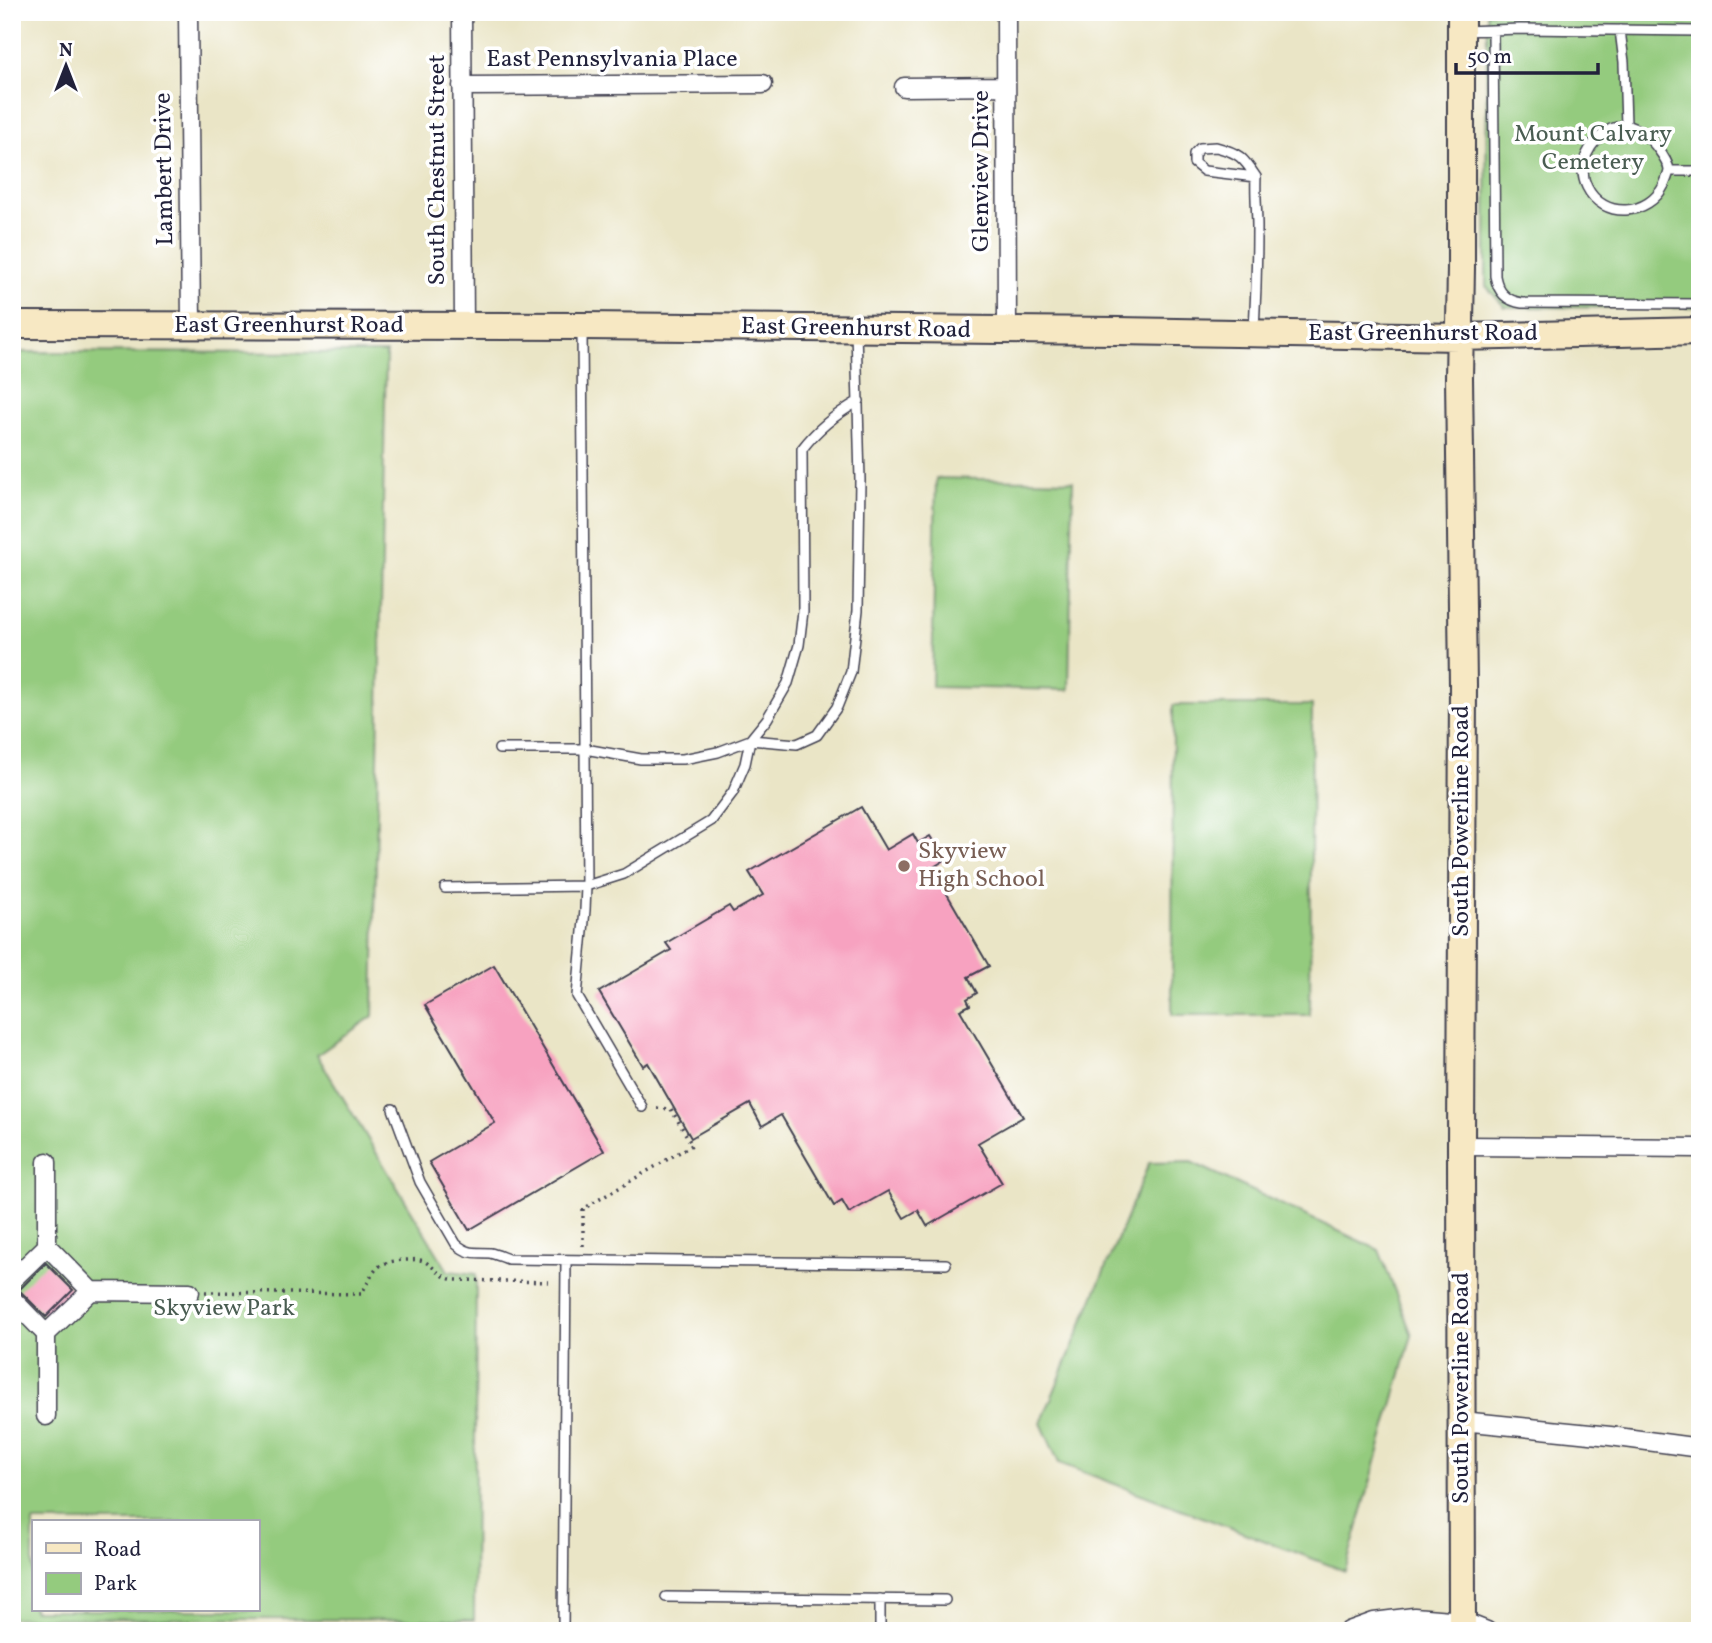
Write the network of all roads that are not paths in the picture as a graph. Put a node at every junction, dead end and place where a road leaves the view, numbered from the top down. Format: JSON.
{"nodes":[{"id":1,"x":188,"y":12,"type":"edge"},
{"id":2,"x":462,"y":12,"type":"edge"},
{"id":3,"x":1006,"y":12,"type":"edge"},
{"id":4,"x":1461,"y":21,"type":"edge"},
{"id":5,"x":1493,"y":30,"type":"junction"},
{"id":6,"x":1620,"y":30,"type":"junction"},
{"id":7,"x":1700,"y":30,"type":"edge"},
{"id":8,"x":763,"y":84,"type":"dead end"},
{"id":9,"x":462,"y":86,"type":"junction"},
{"id":10,"x":1006,"y":86,"type":"junction"},
{"id":11,"x":904,"y":87,"type":"dead end"},
{"id":12,"x":1626,"y":125,"type":"junction"},
{"id":13,"x":1669,"y":171,"type":"junction"},
{"id":14,"x":1700,"y":171,"type":"edge"},
{"id":15,"x":1256,"y":177,"type":"junction"},
{"id":16,"x":1700,"y":304,"type":"edge"},
{"id":17,"x":12,"y":325,"type":"edge"},
{"id":18,"x":191,"y":325,"type":"junction"},
{"id":19,"x":582,"y":326,"type":"junction"},
{"id":20,"x":464,"y":327,"type":"junction"},
{"id":21,"x":856,"y":329,"type":"junction"},
{"id":22,"x":1007,"y":330,"type":"junction"},
{"id":23,"x":1700,"y":331,"type":"edge"},
{"id":24,"x":1254,"y":333,"type":"junction"},
{"id":25,"x":1459,"y":337,"type":"junction"},
{"id":26,"x":859,"y":401,"type":"junction"},
{"id":27,"x":750,"y":740,"type":"junction"},
{"id":28,"x":499,"y":749,"type":"dead end"},
{"id":29,"x":585,"y":749,"type":"junction"},
{"id":30,"x":586,"y":886,"type":"junction"},
{"id":31,"x":445,"y":888,"type":"dead end"},
{"id":32,"x":642,"y":1107,"type":"road end"},
{"id":33,"x":393,"y":1109,"type":"dead end"},
{"id":34,"x":1461,"y":1146,"type":"junction"},
{"id":35,"x":1700,"y":1148,"type":"edge"},
{"id":36,"x":47,"y":1163,"type":"dead end"},
{"id":37,"x":47,"y":1246,"type":"junction"},
{"id":38,"x":565,"y":1259,"type":"junction"},
{"id":39,"x":946,"y":1264,"type":"dead end"},
{"id":40,"x":12,"y":1280,"type":"edge"},
{"id":41,"x":91,"y":1291,"type":"junction"},
{"id":42,"x":190,"y":1292,"type":"road end"},
{"id":43,"x":12,"y":1299,"type":"edge"},
{"id":44,"x":46,"y":1334,"type":"junction"},
{"id":45,"x":46,"y":1416,"type":"dead end"},
{"id":46,"x":1462,"y":1421,"type":"junction"},
{"id":47,"x":1700,"y":1448,"type":"edge"},
{"id":48,"x":666,"y":1597,"type":"dead end"},
{"id":49,"x":880,"y":1599,"type":"junction"},
{"id":50,"x":945,"y":1600,"type":"dead end"},
{"id":51,"x":1462,"y":1626,"type":"edge"},
{"id":52,"x":563,"y":1631,"type":"edge"},
{"id":53,"x":880,"y":1631,"type":"edge"},
{"id":54,"x":1349,"y":1631,"type":"edge"},
{"id":55,"x":1487,"y":1631,"type":"edge"}],
"edges":[{"from":1,"to":18,"type":"street","name":"Lambert Drive"},
{"from":2,"to":9,"type":"street","name":"South Chestnut Street"},
{"from":3,"to":10,"type":"street","name":"Glenview Drive"},
{"from":4,"to":5,"type":"lane"},
{"from":4,"to":25,"type":"main road","name":"South Powerline Road"},
{"from":5,"to":6,"type":"lane"},
{"from":5,"to":16,"type":"lane"},
{"from":6,"to":7,"type":"lane"},
{"from":6,"to":12,"type":"lane"},
{"from":8,"to":9,"type":"street","name":"East Pennsylvania Place"},
{"from":9,"to":20,"type":"street","name":"South Chestnut Street"},
{"from":10,"to":11,"type":"street"},
{"from":10,"to":22,"type":"street","name":"Glenview Drive"},
{"from":12,"to":13,"type":"lane"},
{"from":12,"to":13,"type":"lane"},
{"from":13,"to":14,"type":"lane"},
{"from":15,"to":15,"type":"lane"},
{"from":15,"to":24,"type":"lane"},
{"from":17,"to":18,"type":"main road","name":"East Greenhurst Road"},
{"from":18,"to":20,"type":"main road","name":"East Greenhurst Road"},
{"from":19,"to":20,"type":"main road","name":"East Greenhurst Road"},
{"from":19,"to":21,"type":"main road","name":"East Greenhurst Road"},
{"from":19,"to":29,"type":"lane"},
{"from":21,"to":22,"type":"main road","name":"East Greenhurst Road"},
{"from":21,"to":26,"type":"lane"},
{"from":22,"to":24,"type":"main road","name":"East Greenhurst Road"},
{"from":23,"to":25,"type":"main road","name":"East Greenhurst Road"},
{"from":24,"to":25,"type":"main road","name":"East Greenhurst Road"},
{"from":25,"to":34,"type":"main road","name":"South Powerline Road"},
{"from":26,"to":27,"type":"lane"},
{"from":26,"to":27,"type":"lane"},
{"from":27,"to":29,"type":"lane"},
{"from":27,"to":30,"type":"lane"},
{"from":28,"to":29,"type":"lane"},
{"from":29,"to":30,"type":"lane"},
{"from":30,"to":31,"type":"lane"},
{"from":30,"to":32,"type":"lane"},
{"from":33,"to":38,"type":"lane"},
{"from":34,"to":35,"type":"street"},
{"from":34,"to":46,"type":"main road","name":"South Powerline Road"},
{"from":36,"to":37,"type":"street"},
{"from":37,"to":40,"type":"street"},
{"from":37,"to":41,"type":"street"},
{"from":38,"to":39,"type":"lane"},
{"from":38,"to":52,"type":"lane"},
{"from":41,"to":42,"type":"street"},
{"from":41,"to":44,"type":"street"},
{"from":43,"to":44,"type":"street"},
{"from":44,"to":45,"type":"street"},
{"from":46,"to":47,"type":"street"},
{"from":46,"to":51,"type":"main road","name":"South Powerline Road"},
{"from":48,"to":49,"type":"lane"},
{"from":49,"to":50,"type":"lane"},
{"from":49,"to":53,"type":"lane"},
{"from":51,"to":54,"type":"street"},
{"from":51,"to":55,"type":"street"}]}
